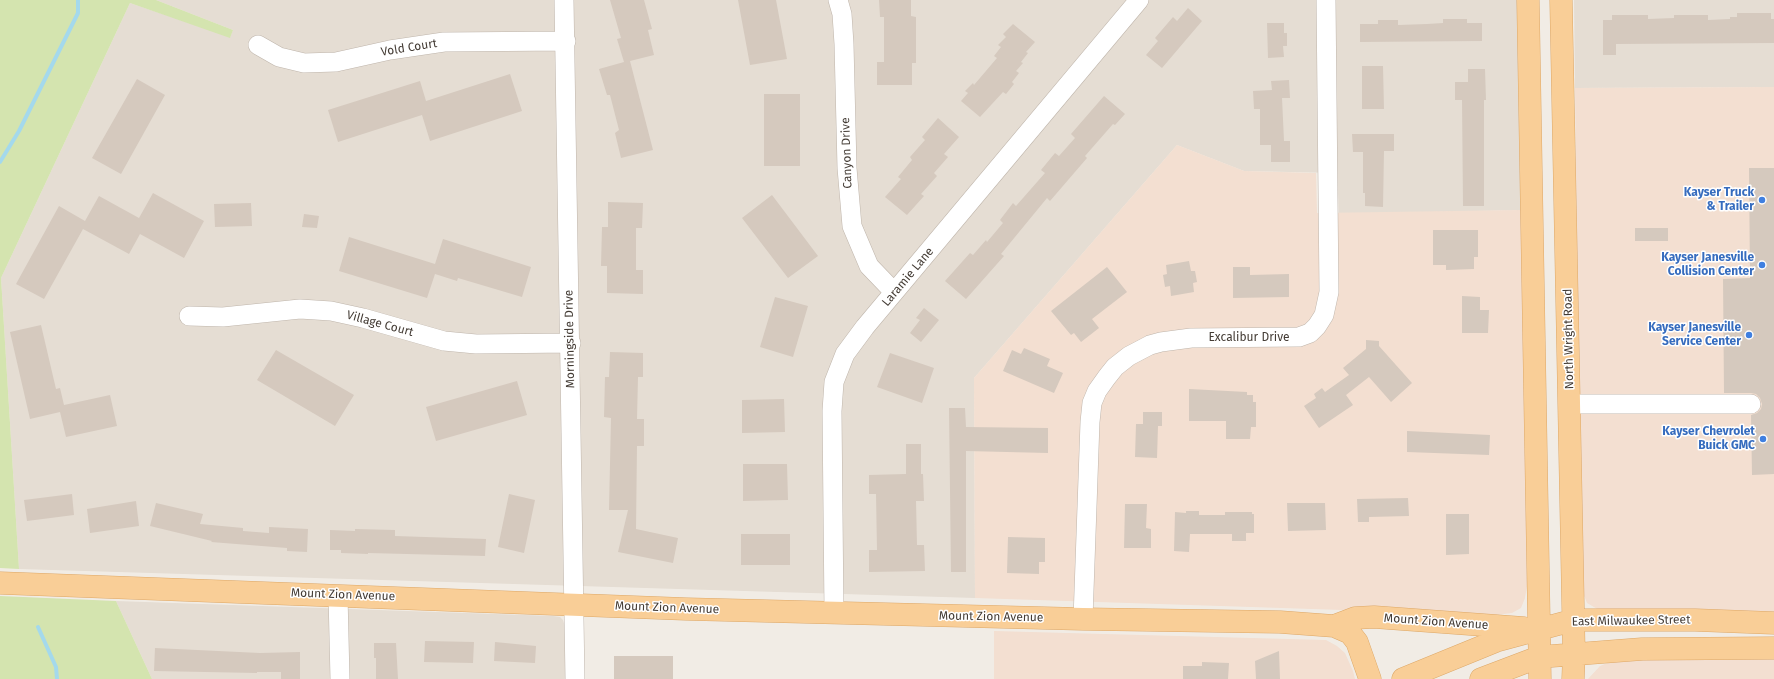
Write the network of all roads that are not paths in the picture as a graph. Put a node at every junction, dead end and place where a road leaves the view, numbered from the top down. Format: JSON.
{"nodes":[{"id":1,"x":564,"y":0,"type":"edge"},
{"id":2,"x":838,"y":0,"type":"edge"},
{"id":3,"x":1139,"y":0,"type":"edge"},
{"id":4,"x":1326,"y":0,"type":"edge"},
{"id":5,"x":1528,"y":0,"type":"edge"},
{"id":6,"x":1561,"y":0,"type":"edge"},
{"id":7,"x":566,"y":41,"type":"junction"},
{"id":8,"x":258,"y":44,"type":"dead end"},
{"id":9,"x":894,"y":292,"type":"junction"},
{"id":10,"x":189,"y":316,"type":"dead end"},
{"id":11,"x":571,"y":343,"type":"junction"},
{"id":12,"x":1570,"y":404,"type":"junction"},
{"id":13,"x":1751,"y":404,"type":"dead end"},
{"id":14,"x":0,"y":583,"type":"edge"},
{"id":15,"x":338,"y":595,"type":"junction"},
{"id":16,"x":574,"y":605,"type":"junction"},
{"id":17,"x":834,"y":613,"type":"junction"},
{"id":18,"x":1083,"y":619,"type":"junction"},
{"id":19,"x":1574,"y":620,"type":"junction"},
{"id":20,"x":1774,"y":623,"type":"edge"},
{"id":21,"x":1334,"y":626,"type":"junction"},
{"id":22,"x":1539,"y":630,"type":"junction"},
{"id":23,"x":1774,"y":648,"type":"edge"},
{"id":24,"x":1574,"y":654,"type":"junction"},
{"id":25,"x":1539,"y":657,"type":"junction"},
{"id":26,"x":340,"y":679,"type":"edge"},
{"id":27,"x":575,"y":679,"type":"edge"},
{"id":28,"x":1370,"y":679,"type":"edge"},
{"id":29,"x":1403,"y":679,"type":"edge"},
{"id":30,"x":1481,"y":679,"type":"edge"},
{"id":31,"x":1540,"y":679,"type":"edge"},
{"id":32,"x":1573,"y":679,"type":"edge"}],
"edges":[{"from":1,"to":7,"type":"street","name":"Morningside Drive"},
{"from":2,"to":9,"type":"street","name":"Canyon Drive"},
{"from":3,"to":9,"type":"street","name":"Laramie Lane"},
{"from":4,"to":18,"type":"street","name":"Excalibur Drive"},
{"from":5,"to":22,"type":"main road"},
{"from":6,"to":12,"type":"main road","name":"North Wright Road"},
{"from":7,"to":8,"type":"street","name":"Vold Court"},
{"from":7,"to":11,"type":"street","name":"Morningside Drive"},
{"from":9,"to":17,"type":"street","name":"Laramie Lane"},
{"from":10,"to":11,"type":"street","name":"Village Court"},
{"from":11,"to":16,"type":"street","name":"Morningside Drive"},
{"from":12,"to":13,"type":"street"},
{"from":12,"to":19,"type":"main road","name":"North Wright Road"},
{"from":14,"to":15,"type":"main road","name":"Mount Zion Avenue"},
{"from":15,"to":16,"type":"main road","name":"Mount Zion Avenue"},
{"from":15,"to":26,"type":"street"},
{"from":16,"to":17,"type":"main road","name":"Mount Zion Avenue"},
{"from":16,"to":27,"type":"street","name":"Morningside Drive"},
{"from":17,"to":18,"type":"main road","name":"Mount Zion Avenue"},
{"from":18,"to":21,"type":"main road","name":"Mount Zion Avenue"},
{"from":19,"to":20,"type":"main road","name":"East Milwaukee Street"},
{"from":19,"to":22,"type":"main road","name":"East Milwaukee Street"},
{"from":19,"to":24,"type":"main road","name":"North Wright Road"},
{"from":21,"to":22,"type":"main road","name":"Mount Zion Avenue"},
{"from":21,"to":28,"type":"main road","name":"Mount Zion Avenue"},
{"from":22,"to":25,"type":"main road"},
{"from":22,"to":29,"type":"main road","name":"East Milwaukee Street"},
{"from":23,"to":24,"type":"main road"},
{"from":24,"to":25,"type":"main road"},
{"from":24,"to":32,"type":"main road","name":"North Wright Road"},
{"from":25,"to":30,"type":"main road"},
{"from":25,"to":31,"type":"main road"}]}
